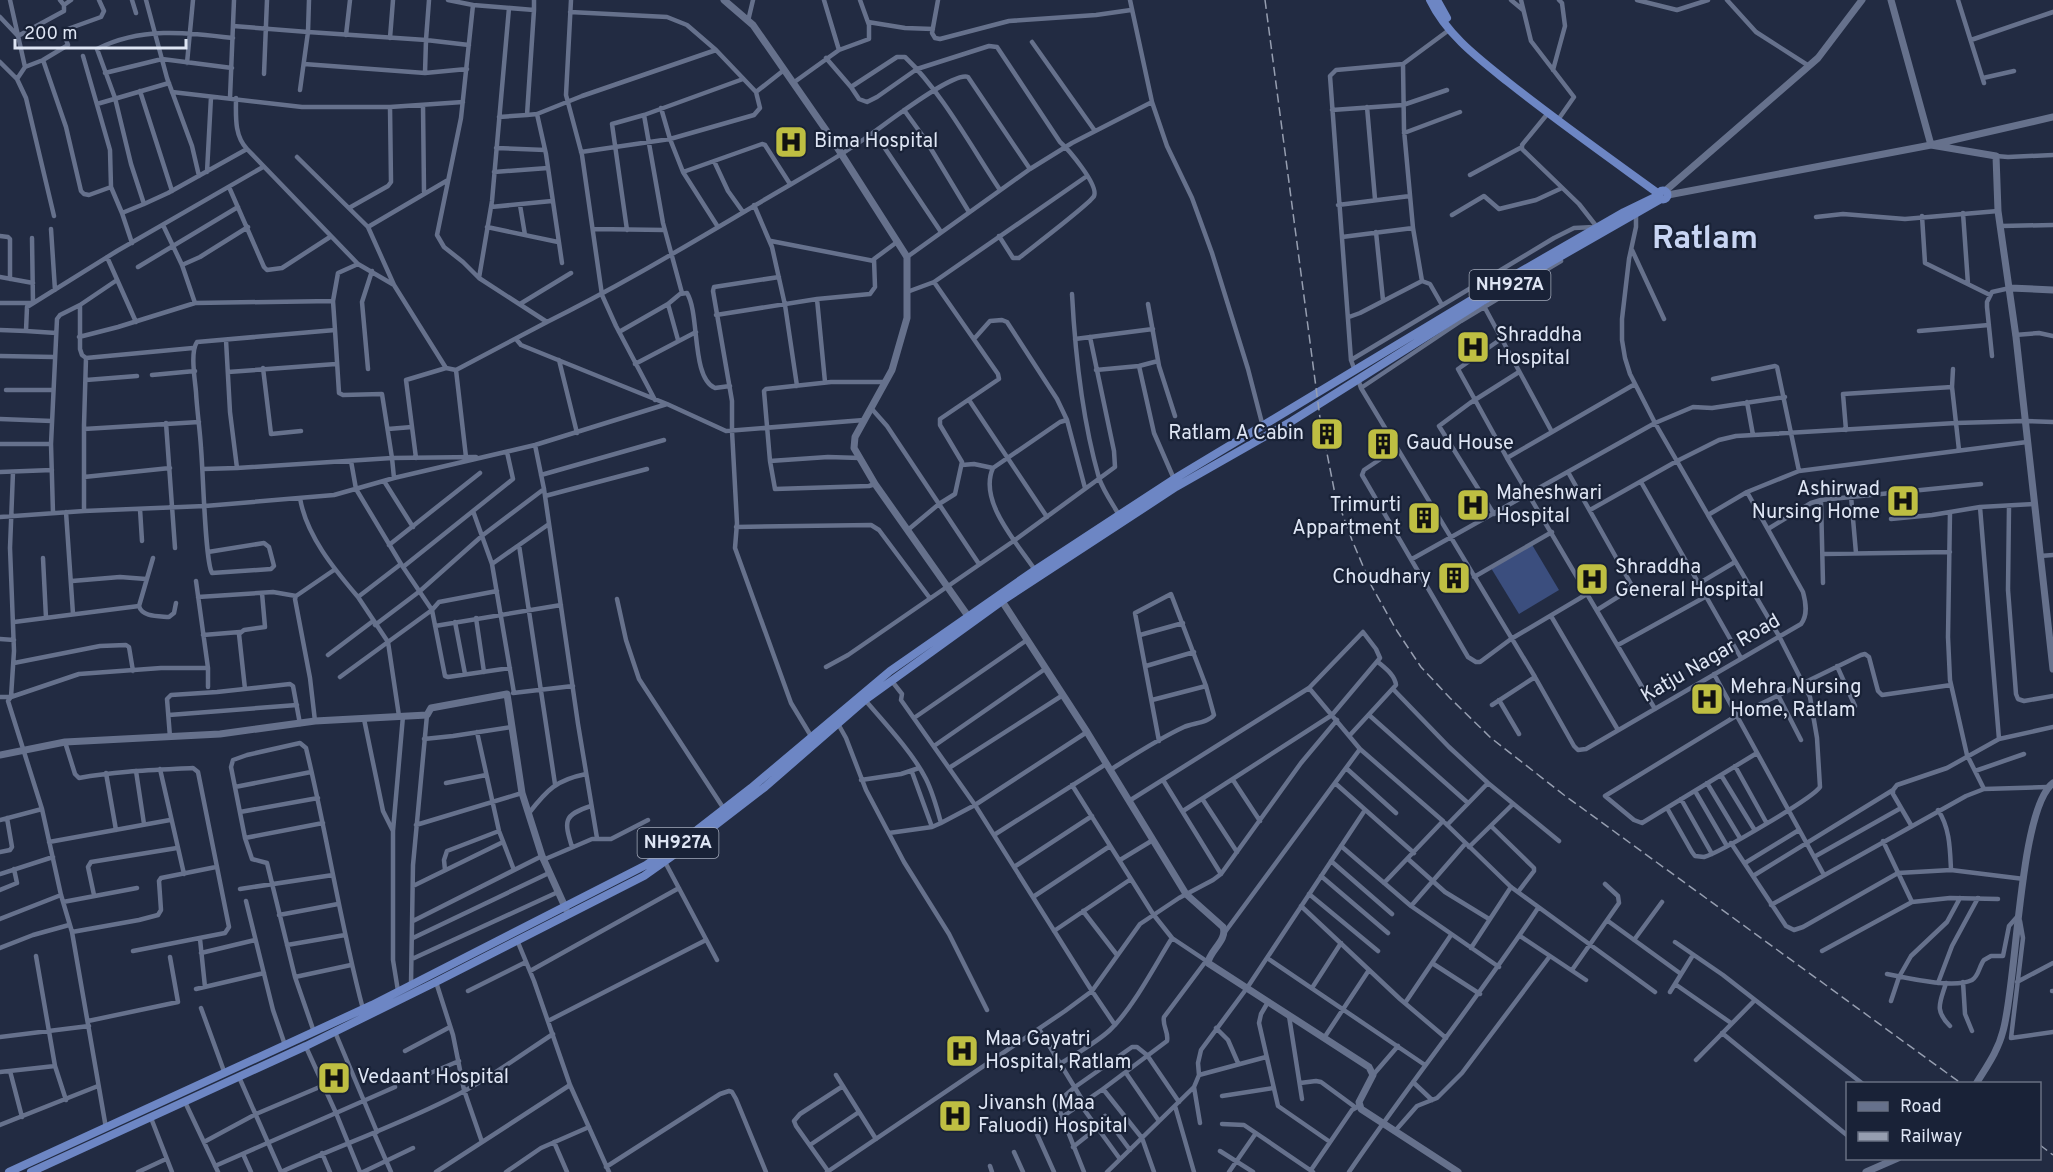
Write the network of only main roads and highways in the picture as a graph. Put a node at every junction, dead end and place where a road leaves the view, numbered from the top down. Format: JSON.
{"nodes":[{"id":1,"x":1430,"y":0,"type":"edge"},
{"id":2,"x":1437,"y":0,"type":"edge"},
{"id":3,"x":1549,"y":112,"type":"junction"},
{"id":4,"x":1662,"y":194,"type":"junction"},
{"id":5,"x":1598,"y":231,"type":"junction"},
{"id":6,"x":1289,"y":417,"type":"junction"},
{"id":7,"x":1000,"y":598,"type":"junction"},
{"id":8,"x":843,"y":714,"type":"junction"},
{"id":9,"x":828,"y":726,"type":"junction"},
{"id":10,"x":567,"y":911,"type":"junction"},
{"id":11,"x":515,"y":936,"type":"junction"},
{"id":12,"x":9,"y":1172,"type":"edge"},
{"id":13,"x":31,"y":1172,"type":"edge"}],
"edges":[{"from":1,"to":3,"type":"highway"},
{"from":2,"to":3,"type":"highway"},
{"from":3,"to":4,"type":"highway"},
{"from":3,"to":4,"type":"highway"},
{"from":4,"to":5,"type":"highway","number":"NH927A"},
{"from":4,"to":5,"type":"highway","number":"NH927A"},
{"from":5,"to":6,"type":"highway","number":"NH927A"},
{"from":6,"to":7,"type":"highway","number":"NH927A"},
{"from":6,"to":7,"type":"highway","number":"NH927A"},
{"from":7,"to":8,"type":"highway","number":"NH927A"},
{"from":7,"to":8,"type":"highway","number":"NH927A"},
{"from":8,"to":9,"type":"highway","number":"NH927A"},
{"from":8,"to":9,"type":"highway","number":"NH927A"},
{"from":9,"to":10,"type":"highway","number":"NH927A"},
{"from":9,"to":10,"type":"highway","number":"NH927A"},
{"from":10,"to":11,"type":"highway","number":"NH927A"},
{"from":11,"to":12,"type":"highway","number":"NH927A"},
{"from":11,"to":13,"type":"highway","number":"NH927A"}]}
